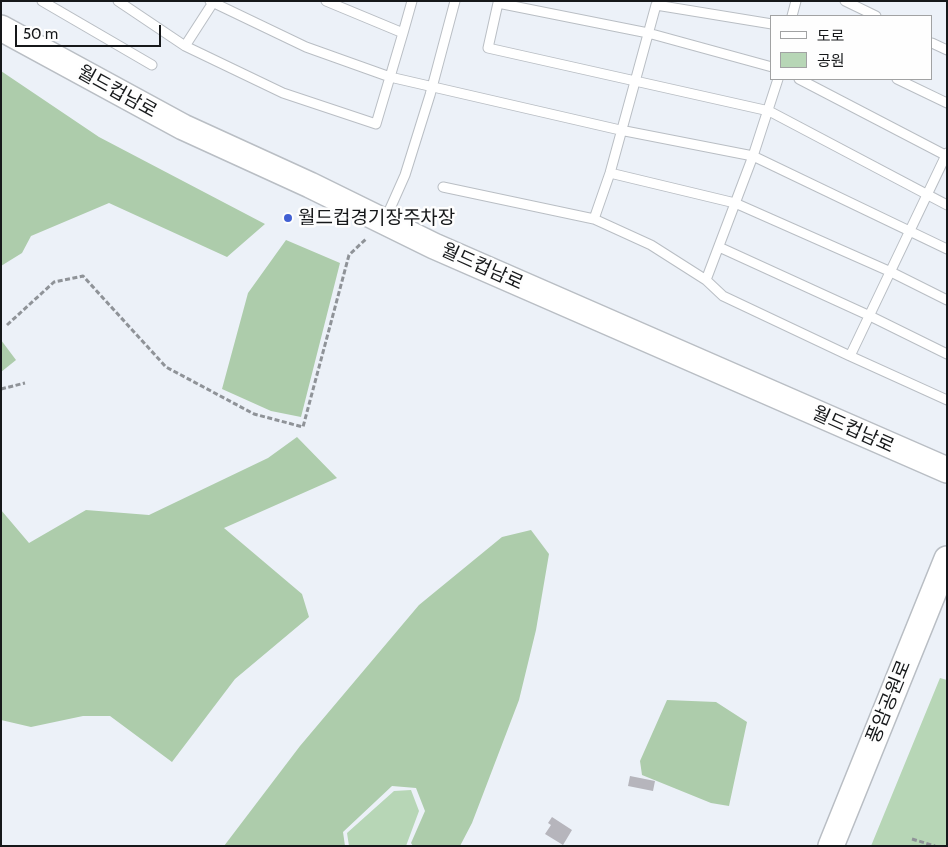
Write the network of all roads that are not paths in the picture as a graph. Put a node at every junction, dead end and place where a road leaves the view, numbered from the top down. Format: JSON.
{"nodes":[{"id":1,"x":42,"y":1,"type":"edge"},
{"id":2,"x":118,"y":1,"type":"edge"},
{"id":3,"x":326,"y":1,"type":"edge"},
{"id":4,"x":412,"y":1,"type":"edge"},
{"id":5,"x":455,"y":1,"type":"edge"},
{"id":6,"x":796,"y":1,"type":"edge"},
{"id":7,"x":845,"y":1,"type":"edge"},
{"id":8,"x":212,"y":2,"type":"edge"},
{"id":9,"x":792,"y":15,"type":"edge"},
{"id":10,"x":874,"y":15,"type":"edge"},
{"id":11,"x":770,"y":24,"type":"edge"},
{"id":12,"x":1,"y":28,"type":"edge"},
{"id":13,"x":403,"y":33,"type":"junction"},
{"id":14,"x":648,"y":33,"type":"junction"},
{"id":15,"x":933,"y":43,"type":"edge"},
{"id":16,"x":185,"y":46,"type":"junction"},
{"id":17,"x":947,"y":50,"type":"edge"},
{"id":18,"x":152,"y":64,"type":"dead end"},
{"id":19,"x":770,"y":66,"type":"edge"},
{"id":20,"x":390,"y":77,"type":"junction"},
{"id":21,"x":778,"y":80,"type":"edge"},
{"id":22,"x":801,"y":80,"type":"edge"},
{"id":23,"x":899,"y":80,"type":"edge"},
{"id":24,"x":634,"y":81,"type":"junction"},
{"id":25,"x":432,"y":87,"type":"junction"},
{"id":26,"x":947,"y":103,"type":"edge"},
{"id":27,"x":769,"y":111,"type":"junction"},
{"id":28,"x":620,"y":130,"type":"junction"},
{"id":29,"x":946,"y":155,"type":"edge"},
{"id":30,"x":753,"y":156,"type":"junction"},
{"id":31,"x":610,"y":173,"type":"junction"},
{"id":32,"x":443,"y":187,"type":"dead end"},
{"id":33,"x":928,"y":195,"type":"junction"},
{"id":34,"x":735,"y":203,"type":"junction"},
{"id":35,"x":947,"y":205,"type":"edge"},
{"id":36,"x":594,"y":219,"type":"junction"},
{"id":37,"x":384,"y":222,"type":"junction"},
{"id":38,"x":911,"y":232,"type":"junction"},
{"id":39,"x":719,"y":247,"type":"junction"},
{"id":40,"x":947,"y":249,"type":"edge"},
{"id":41,"x":891,"y":272,"type":"junction"},
{"id":42,"x":706,"y":280,"type":"junction"},
{"id":43,"x":947,"y":300,"type":"edge"},
{"id":44,"x":870,"y":316,"type":"junction"},
{"id":45,"x":947,"y":354,"type":"edge"},
{"id":46,"x":850,"y":356,"type":"junction"},
{"id":47,"x":947,"y":400,"type":"edge"},
{"id":48,"x":947,"y":470,"type":"edge"},
{"id":49,"x":947,"y":559,"type":"edge"},
{"id":50,"x":832,"y":846,"type":"edge"}],
"edges":[{"from":1,"to":18,"type":"lane"},
{"from":2,"to":16,"type":"lane"},
{"from":3,"to":13,"type":"lane"},
{"from":4,"to":13,"type":"lane"},
{"from":5,"to":25,"type":"lane"},
{"from":6,"to":9,"type":"lane"},
{"from":7,"to":10,"type":"lane"},
{"from":8,"to":16,"type":"lane"},
{"from":8,"to":20,"type":"lane"},
{"from":11,"to":14,"type":"lane"},
{"from":12,"to":37,"type":"street","name":"월드컵남로"},
{"from":13,"to":20,"type":"lane"},
{"from":14,"to":19,"type":"lane"},
{"from":14,"to":24,"type":"lane"},
{"from":14,"to":24,"type":"lane"},
{"from":15,"to":17,"type":"lane"},
{"from":16,"to":20,"type":"lane"},
{"from":20,"to":25,"type":"lane"},
{"from":21,"to":27,"type":"lane"},
{"from":22,"to":29,"type":"lane"},
{"from":23,"to":26,"type":"lane"},
{"from":24,"to":27,"type":"lane"},
{"from":24,"to":28,"type":"lane"},
{"from":25,"to":28,"type":"lane"},
{"from":25,"to":37,"type":"lane"},
{"from":27,"to":30,"type":"lane"},
{"from":27,"to":33,"type":"lane"},
{"from":28,"to":30,"type":"lane"},
{"from":28,"to":31,"type":"lane"},
{"from":29,"to":33,"type":"lane"},
{"from":30,"to":34,"type":"lane"},
{"from":30,"to":38,"type":"lane"},
{"from":31,"to":34,"type":"lane"},
{"from":31,"to":36,"type":"lane"},
{"from":32,"to":36,"type":"lane"},
{"from":33,"to":35,"type":"lane"},
{"from":33,"to":38,"type":"lane"},
{"from":34,"to":39,"type":"lane"},
{"from":34,"to":41,"type":"lane"},
{"from":36,"to":42,"type":"lane"},
{"from":37,"to":48,"type":"street","name":"월드컵남로"},
{"from":38,"to":40,"type":"lane"},
{"from":38,"to":41,"type":"lane"},
{"from":39,"to":42,"type":"lane"},
{"from":39,"to":44,"type":"lane"},
{"from":41,"to":43,"type":"lane"},
{"from":41,"to":44,"type":"lane"},
{"from":42,"to":46,"type":"lane"},
{"from":44,"to":45,"type":"lane"},
{"from":44,"to":46,"type":"lane"},
{"from":46,"to":47,"type":"lane"},
{"from":49,"to":50,"type":"street","name":"풍암공원로"}]}
